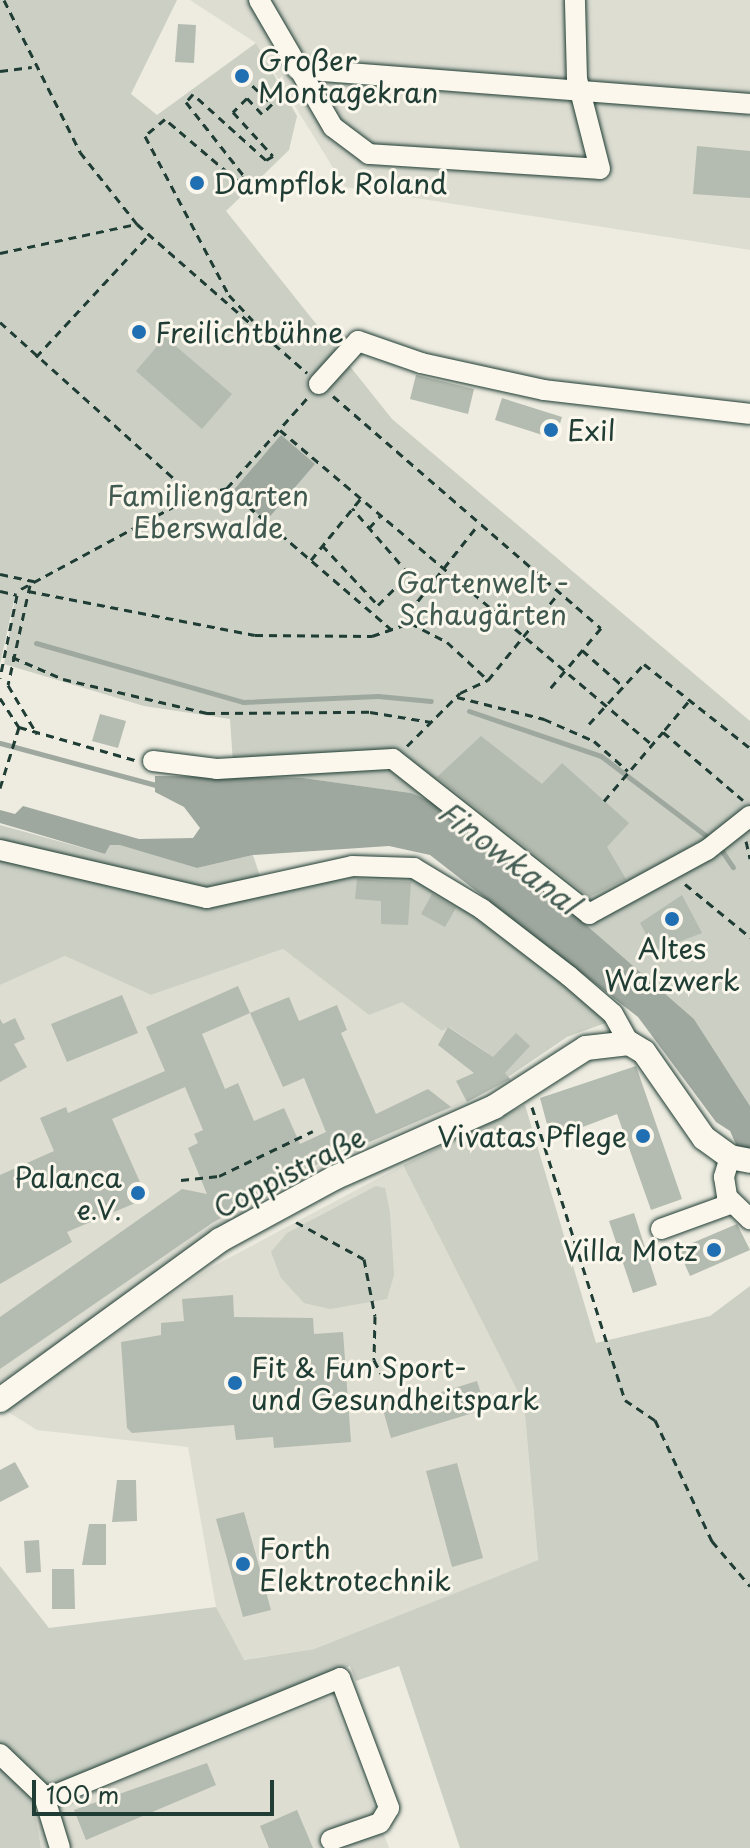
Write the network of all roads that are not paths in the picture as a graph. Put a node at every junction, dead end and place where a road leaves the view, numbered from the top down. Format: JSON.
{"nodes":[{"id":1,"x":259,"y":0,"type":"edge"},
{"id":2,"x":575,"y":0,"type":"edge"},
{"id":3,"x":297,"y":69,"type":"junction"},
{"id":4,"x":579,"y":89,"type":"junction"},
{"id":5,"x":750,"y":104,"type":"edge"},
{"id":6,"x":319,"y":384,"type":"road end"},
{"id":7,"x":750,"y":414,"type":"edge"},
{"id":8,"x":153,"y":761,"type":"road end"},
{"id":9,"x":750,"y":816,"type":"edge"},
{"id":10,"x":0,"y":850,"type":"edge"},
{"id":11,"x":629,"y":1043,"type":"junction"},
{"id":12,"x":740,"y":1159,"type":"edge"},
{"id":13,"x":730,"y":1204,"type":"junction"},
{"id":14,"x":750,"y":1219,"type":"edge"},
{"id":15,"x":661,"y":1229,"type":"dead end"},
{"id":16,"x":0,"y":1400,"type":"edge"},
{"id":17,"x":0,"y":1754,"type":"edge"},
{"id":18,"x":44,"y":1796,"type":"junction"},
{"id":19,"x":331,"y":1840,"type":"dead end"},
{"id":20,"x":60,"y":1848,"type":"edge"}],
"edges":[{"from":1,"to":3,"type":"lane"},
{"from":2,"to":4,"type":"lane"},
{"from":3,"to":4,"type":"lane"},
{"from":3,"to":4,"type":"lane"},
{"from":4,"to":5,"type":"lane"},
{"from":6,"to":7,"type":"lane"},
{"from":8,"to":9,"type":"lane"},
{"from":10,"to":11,"type":"lane"},
{"from":11,"to":12,"type":"main road"},
{"from":11,"to":16,"type":"main road","name":"Coppistraße"},
{"from":12,"to":13,"type":"lane"},
{"from":13,"to":14,"type":"lane"},
{"from":13,"to":15,"type":"lane"},
{"from":17,"to":18,"type":"lane"},
{"from":18,"to":19,"type":"lane"},
{"from":18,"to":20,"type":"lane"}]}
